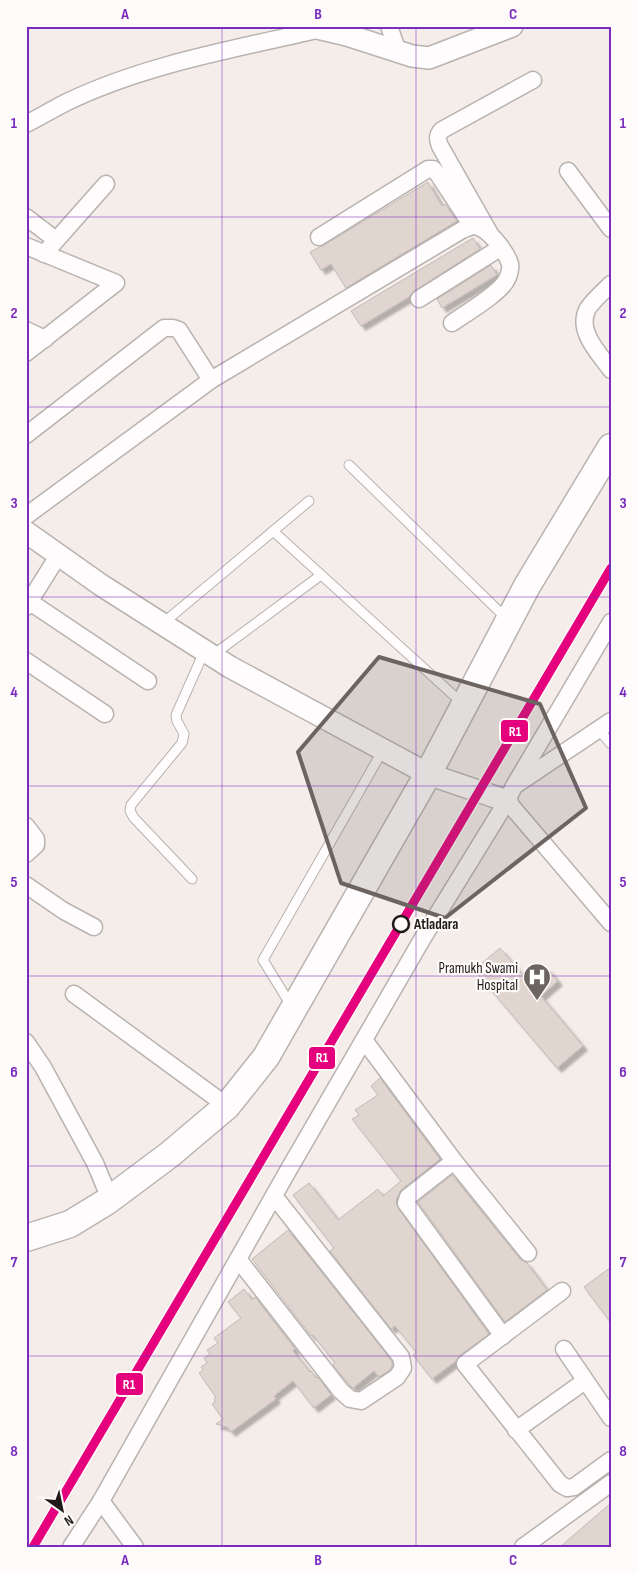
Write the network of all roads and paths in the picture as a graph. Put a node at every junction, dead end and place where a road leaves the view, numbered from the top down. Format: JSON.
{"nodes":[{"id":1,"x":389,"y":26,"type":"edge"},
{"id":2,"x":512,"y":26,"type":"edge"},
{"id":3,"x":315,"y":28,"type":"edge"},
{"id":4,"x":398,"y":52,"type":"junction"},
{"id":5,"x":533,"y":80,"type":"dead end"},
{"id":6,"x":26,"y":124,"type":"edge"},
{"id":7,"x":568,"y":171,"type":"dead end"},
{"id":8,"x":106,"y":184,"type":"dead end"},
{"id":9,"x":26,"y":217,"type":"edge"},
{"id":10,"x":472,"y":226,"type":"junction"},
{"id":11,"x":611,"y":229,"type":"edge"},
{"id":12,"x":490,"y":234,"type":"junction"},
{"id":13,"x":319,"y":237,"type":"dead end"},
{"id":14,"x":56,"y":240,"type":"junction"},
{"id":15,"x":26,"y":246,"type":"edge"},
{"id":16,"x":500,"y":248,"type":"junction"},
{"id":17,"x":44,"y":254,"type":"junction"},
{"id":18,"x":611,"y":284,"type":"edge"},
{"id":19,"x":419,"y":299,"type":"dead end"},
{"id":20,"x":452,"y":323,"type":"dead end"},
{"id":21,"x":26,"y":330,"type":"edge"},
{"id":22,"x":45,"y":339,"type":"junction"},
{"id":23,"x":26,"y":353,"type":"edge"},
{"id":24,"x":611,"y":370,"type":"edge"},
{"id":25,"x":211,"y":380,"type":"junction"},
{"id":26,"x":26,"y":435,"type":"edge"},
{"id":27,"x":611,"y":447,"type":"edge"},
{"id":28,"x":349,"y":465,"type":"dead end"},
{"id":29,"x":309,"y":501,"type":"dead end"},
{"id":30,"x":26,"y":516,"type":"edge"},
{"id":31,"x":273,"y":531,"type":"junction"},
{"id":32,"x":26,"y":532,"type":"edge"},
{"id":33,"x":58,"y":556,"type":"junction"},
{"id":34,"x":321,"y":575,"type":"junction"},
{"id":35,"x":29,"y":599,"type":"edge"},
{"id":36,"x":509,"y":621,"type":"junction"},
{"id":37,"x":611,"y":622,"type":"edge"},
{"id":38,"x":162,"y":624,"type":"junction"},
{"id":39,"x":208,"y":654,"type":"junction"},
{"id":40,"x":26,"y":661,"type":"edge"},
{"id":41,"x":148,"y":681,"type":"dead end"},
{"id":42,"x":464,"y":705,"type":"junction"},
{"id":43,"x":105,"y":714,"type":"dead end"},
{"id":44,"x":605,"y":726,"type":"edge"},
{"id":45,"x":611,"y":744,"type":"edge"},
{"id":46,"x":383,"y":750,"type":"junction"},
{"id":47,"x":428,"y":774,"type":"junction"},
{"id":48,"x":511,"y":794,"type":"junction"},
{"id":49,"x":26,"y":826,"type":"edge"},
{"id":50,"x":26,"y":854,"type":"edge"},
{"id":51,"x":192,"y":879,"type":"dead end"},
{"id":52,"x":26,"y":885,"type":"edge"},
{"id":53,"x":611,"y":923,"type":"edge"},
{"id":54,"x":94,"y":927,"type":"dead end"},
{"id":55,"x":74,"y":994,"type":"dead end"},
{"id":56,"x":293,"y":1009,"type":"junction"},
{"id":57,"x":364,"y":1040,"type":"junction"},
{"id":58,"x":26,"y":1042,"type":"edge"},
{"id":59,"x":227,"y":1106,"type":"junction"},
{"id":60,"x":454,"y":1161,"type":"junction"},
{"id":61,"x":274,"y":1196,"type":"junction"},
{"id":62,"x":110,"y":1199,"type":"junction"},
{"id":63,"x":28,"y":1233,"type":"edge"},
{"id":64,"x":528,"y":1253,"type":"dead end"},
{"id":65,"x":238,"y":1259,"type":"junction"},
{"id":66,"x":562,"y":1291,"type":"dead end"},
{"id":67,"x":503,"y":1336,"type":"junction"},
{"id":68,"x":564,"y":1349,"type":"dead end"},
{"id":69,"x":585,"y":1381,"type":"junction"},
{"id":70,"x":611,"y":1418,"type":"edge"},
{"id":71,"x":516,"y":1430,"type":"junction"},
{"id":72,"x":611,"y":1460,"type":"edge"},
{"id":73,"x":611,"y":1483,"type":"edge"},
{"id":74,"x":101,"y":1501,"type":"junction"},
{"id":75,"x":71,"y":1547,"type":"edge"},
{"id":76,"x":135,"y":1547,"type":"edge"},
{"id":77,"x":522,"y":1547,"type":"edge"}],
"edges":[{"from":1,"to":4,"type":"street"},
{"from":2,"to":4,"type":"street"},
{"from":3,"to":4,"type":"street"},
{"from":3,"to":6,"type":"street"},
{"from":5,"to":12,"type":"street"},
{"from":7,"to":11,"type":"street"},
{"from":8,"to":14,"type":"street"},
{"from":9,"to":14,"type":"street"},
{"from":10,"to":12,"type":"street"},
{"from":10,"to":13,"type":"street"},
{"from":10,"to":25,"type":"street"},
{"from":12,"to":16,"type":"street"},
{"from":14,"to":17,"type":"street"},
{"from":15,"to":17,"type":"street"},
{"from":16,"to":19,"type":"street"},
{"from":16,"to":20,"type":"street"},
{"from":17,"to":22,"type":"street"},
{"from":18,"to":24,"type":"street"},
{"from":21,"to":22,"type":"street"},
{"from":22,"to":23,"type":"street"},
{"from":25,"to":26,"type":"street"},
{"from":25,"to":30,"type":"street"},
{"from":27,"to":36,"type":"main road"},
{"from":28,"to":36,"type":"lane"},
{"from":29,"to":31,"type":"lane"},
{"from":31,"to":34,"type":"lane"},
{"from":31,"to":38,"type":"lane"},
{"from":32,"to":33,"type":"street"},
{"from":33,"to":35,"type":"street"},
{"from":33,"to":38,"type":"street"},
{"from":34,"to":39,"type":"lane"},
{"from":34,"to":42,"type":"lane"},
{"from":35,"to":41,"type":"street"},
{"from":36,"to":42,"type":"main road"},
{"from":37,"to":48,"type":"street"},
{"from":38,"to":39,"type":"street"},
{"from":39,"to":46,"type":"street"},
{"from":39,"to":51,"type":"lane"},
{"from":40,"to":43,"type":"street"},
{"from":42,"to":47,"type":"main road"},
{"from":44,"to":45,"type":"lane"},
{"from":44,"to":48,"type":"street"},
{"from":46,"to":47,"type":"street"},
{"from":46,"to":56,"type":"lane"},
{"from":47,"to":48,"type":"street"},
{"from":47,"to":56,"type":"main road"},
{"from":48,"to":53,"type":"street"},
{"from":48,"to":57,"type":"street"},
{"from":49,"to":50,"type":"street"},
{"from":52,"to":54,"type":"street"},
{"from":55,"to":59,"type":"street"},
{"from":56,"to":59,"type":"main road"},
{"from":57,"to":60,"type":"street"},
{"from":57,"to":61,"type":"street"},
{"from":58,"to":62,"type":"street"},
{"from":59,"to":62,"type":"main road"},
{"from":60,"to":64,"type":"street"},
{"from":60,"to":67,"type":"street"},
{"from":61,"to":65,"type":"street"},
{"from":61,"to":65,"type":"street"},
{"from":62,"to":63,"type":"main road"},
{"from":65,"to":74,"type":"street"},
{"from":66,"to":67,"type":"street"},
{"from":67,"to":71,"type":"street"},
{"from":68,"to":69,"type":"street"},
{"from":69,"to":70,"type":"street"},
{"from":69,"to":71,"type":"street"},
{"from":71,"to":72,"type":"street"},
{"from":73,"to":77,"type":"street"},
{"from":74,"to":75,"type":"street"},
{"from":74,"to":76,"type":"street"}]}
